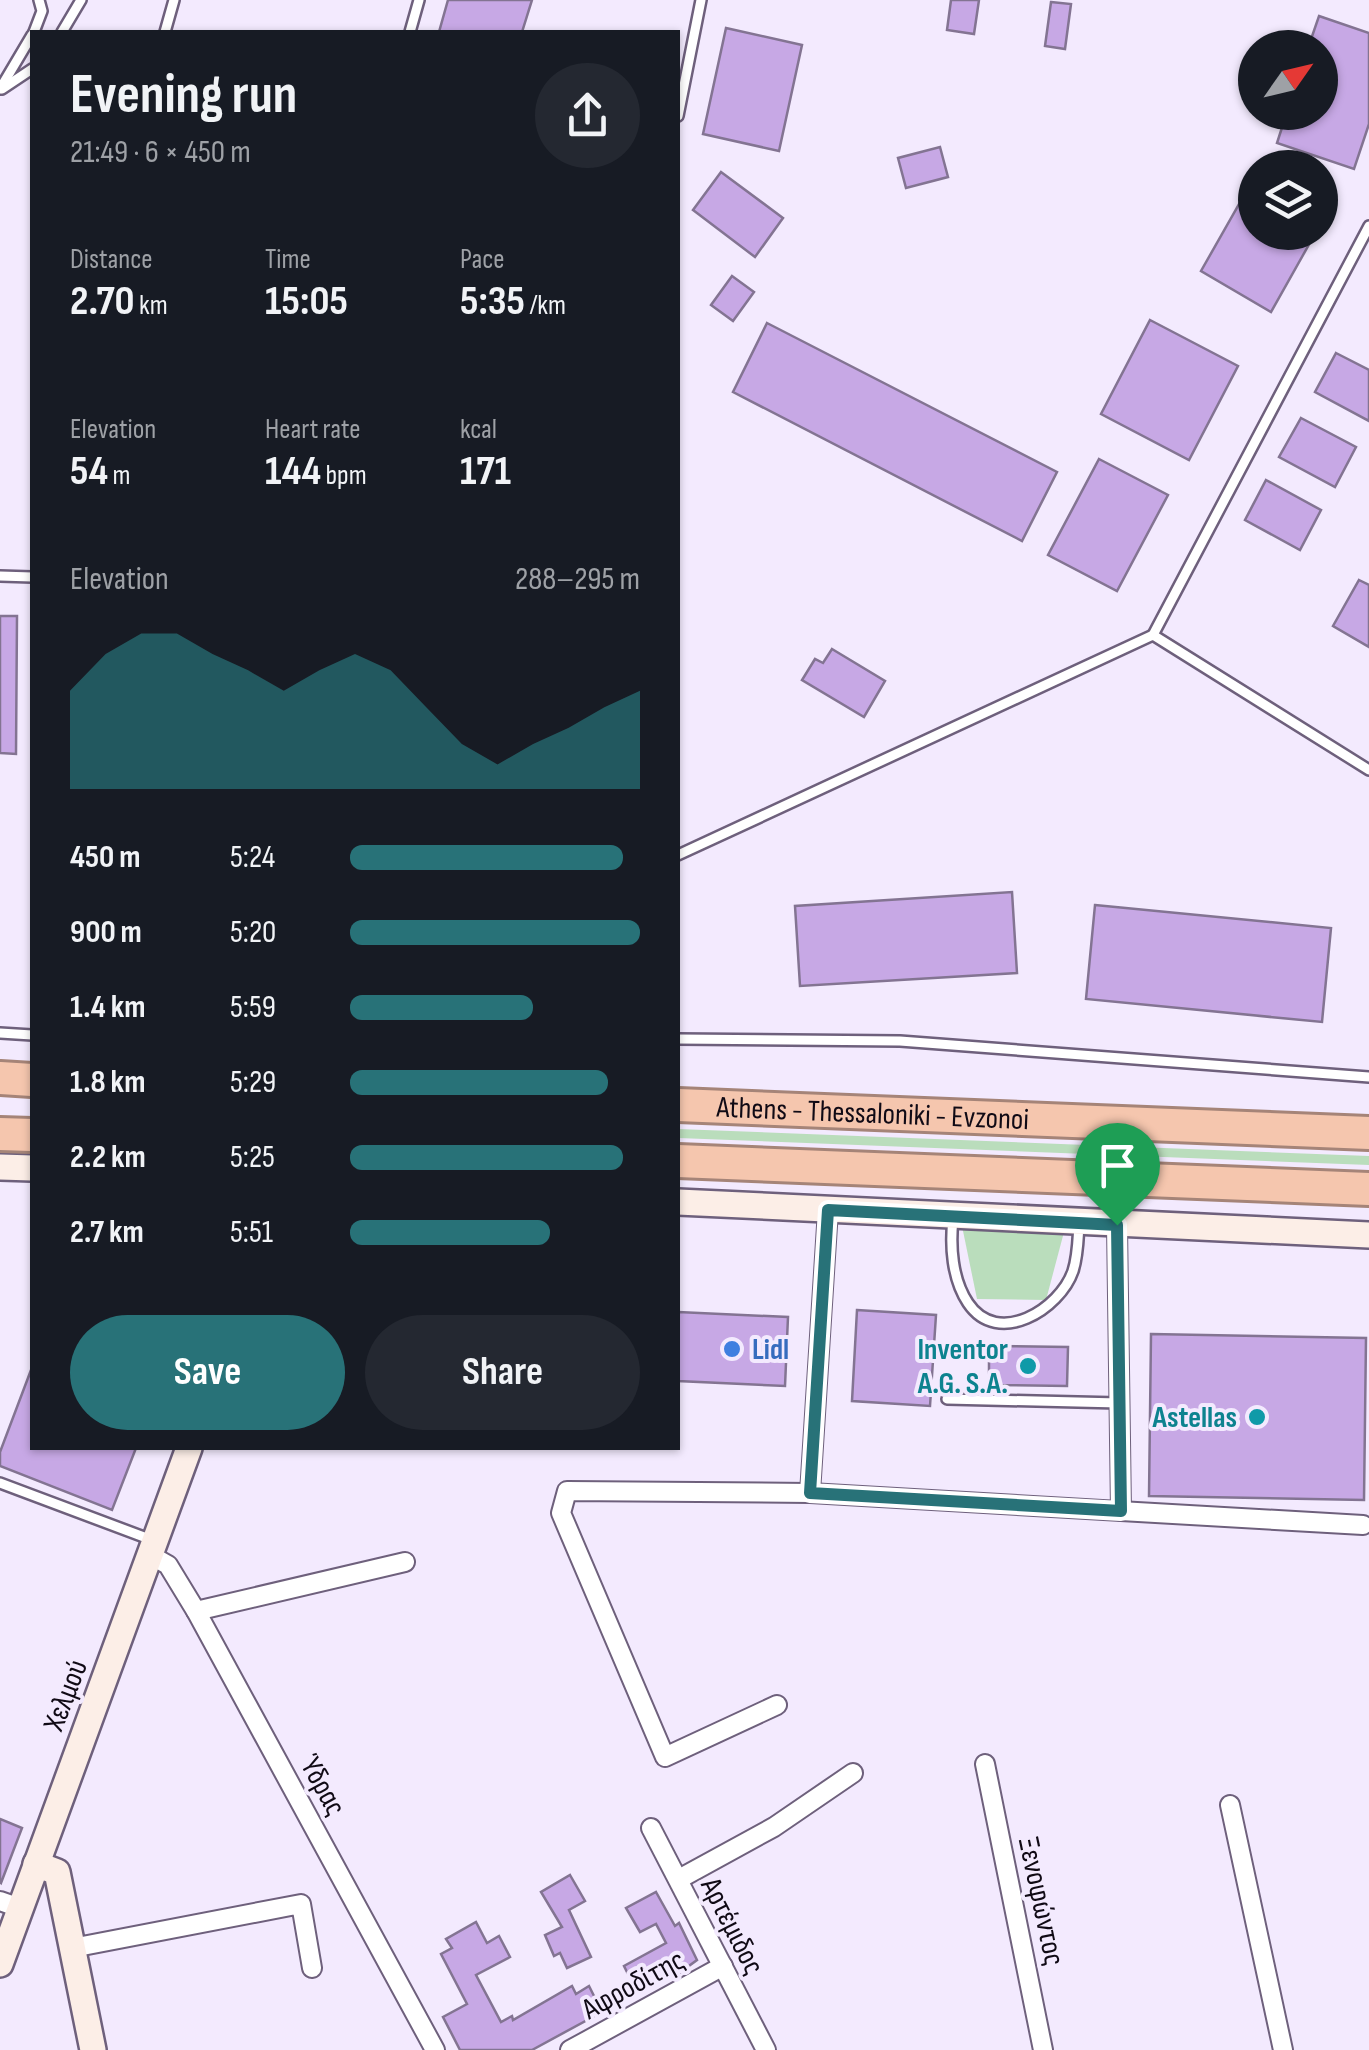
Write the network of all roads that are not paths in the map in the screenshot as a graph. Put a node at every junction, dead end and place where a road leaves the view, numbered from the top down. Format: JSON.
{"nodes":[{"id":1,"x":39,"y":0,"type":"edge"},
{"id":2,"x":81,"y":0,"type":"edge"},
{"id":3,"x":174,"y":0,"type":"edge"},
{"id":4,"x":419,"y":0,"type":"edge"},
{"id":5,"x":701,"y":0,"type":"edge"},
{"id":6,"x":35,"y":30,"type":"edge"},
{"id":7,"x":63,"y":30,"type":"edge"},
{"id":8,"x":166,"y":30,"type":"edge"},
{"id":9,"x":411,"y":30,"type":"edge"},
{"id":10,"x":30,"y":39,"type":"edge"},
{"id":11,"x":30,"y":70,"type":"edge"},
{"id":12,"x":0,"y":90,"type":"edge"},
{"id":13,"x":680,"y":106,"type":"edge"},
{"id":14,"x":1369,"y":226,"type":"edge"},
{"id":15,"x":0,"y":576,"type":"edge"},
{"id":16,"x":30,"y":577,"type":"edge"},
{"id":17,"x":1153,"y":635,"type":"junction"},
{"id":18,"x":1369,"y":770,"type":"edge"},
{"id":19,"x":680,"y":854,"type":"edge"},
{"id":20,"x":0,"y":1033,"type":"edge"},
{"id":21,"x":30,"y":1035,"type":"edge"},
{"id":22,"x":680,"y":1040,"type":"edge"},
{"id":23,"x":1369,"y":1077,"type":"edge"},
{"id":24,"x":0,"y":1078,"type":"edge"},
{"id":25,"x":30,"y":1080,"type":"edge"},
{"id":26,"x":680,"y":1105,"type":"edge"},
{"id":27,"x":1369,"y":1133,"type":"edge"},
{"id":28,"x":0,"y":1134,"type":"edge"},
{"id":29,"x":30,"y":1136,"type":"edge"},
{"id":30,"x":680,"y":1161,"type":"edge"},
{"id":31,"x":0,"y":1167,"type":"edge"},
{"id":32,"x":30,"y":1168,"type":"edge"},
{"id":33,"x":1369,"y":1189,"type":"edge"},
{"id":34,"x":680,"y":1202,"type":"edge"},
{"id":35,"x":828,"y":1210,"type":"junction"},
{"id":36,"x":954,"y":1217,"type":"junction"},
{"id":37,"x":1079,"y":1223,"type":"junction"},
{"id":38,"x":1117,"y":1225,"type":"junction"},
{"id":39,"x":1369,"y":1235,"type":"edge"},
{"id":40,"x":948,"y":1399,"type":"dead end"},
{"id":41,"x":1119,"y":1403,"type":"junction"},
{"id":42,"x":188,"y":1450,"type":"edge"},
{"id":43,"x":0,"y":1483,"type":"edge"},
{"id":44,"x":810,"y":1493,"type":"junction"},
{"id":45,"x":1121,"y":1511,"type":"junction"},
{"id":46,"x":1363,"y":1525,"type":"dead end"},
{"id":47,"x":154,"y":1549,"type":"junction"},
{"id":48,"x":405,"y":1562,"type":"dead end"},
{"id":49,"x":196,"y":1611,"type":"junction"},
{"id":50,"x":776,"y":1706,"type":"dead end"},
{"id":51,"x":985,"y":1764,"type":"dead end"},
{"id":52,"x":853,"y":1773,"type":"dead end"},
{"id":53,"x":1230,"y":1804,"type":"dead end"},
{"id":54,"x":651,"y":1828,"type":"dead end"},
{"id":55,"x":36,"y":1864,"type":"junction"},
{"id":56,"x":678,"y":1879,"type":"junction"},
{"id":57,"x":10,"y":1904,"type":"edge"},
{"id":58,"x":72,"y":1948,"type":"junction"},
{"id":59,"x":0,"y":1964,"type":"edge"},
{"id":60,"x":722,"y":1966,"type":"junction"},
{"id":61,"x":312,"y":1968,"type":"dead end"},
{"id":62,"x":759,"y":2047,"type":"edge"},
{"id":63,"x":93,"y":2050,"type":"edge"},
{"id":64,"x":435,"y":2050,"type":"edge"},
{"id":65,"x":570,"y":2050,"type":"edge"},
{"id":66,"x":1043,"y":2050,"type":"edge"},
{"id":67,"x":1283,"y":2050,"type":"edge"}],
"edges":[{"from":1,"to":6,"type":"lane"},
{"from":2,"to":7,"type":"lane"},
{"from":3,"to":8,"type":"lane"},
{"from":4,"to":9,"type":"lane"},
{"from":5,"to":13,"type":"lane"},
{"from":10,"to":12,"type":"lane"},
{"from":11,"to":12,"type":"lane"},
{"from":14,"to":17,"type":"lane"},
{"from":15,"to":16,"type":"lane"},
{"from":17,"to":18,"type":"lane"},
{"from":17,"to":19,"type":"lane"},
{"from":20,"to":21,"type":"lane"},
{"from":22,"to":23,"type":"lane"},
{"from":24,"to":25,"type":"highway"},
{"from":26,"to":27,"type":"highway","name":"Athens - Thessaloniki - Evzonoi"},
{"from":28,"to":29,"type":"highway"},
{"from":30,"to":33,"type":"highway","name":"Athens - Thessaloniki - Evzonoi"},
{"from":31,"to":32,"type":"street"},
{"from":34,"to":35,"type":"street"},
{"from":35,"to":36,"type":"street"},
{"from":35,"to":44,"type":"street"},
{"from":36,"to":37,"type":"street"},
{"from":36,"to":37,"type":"lane"},
{"from":37,"to":38,"type":"street"},
{"from":38,"to":39,"type":"street"},
{"from":38,"to":41,"type":"street"},
{"from":40,"to":41,"type":"lane"},
{"from":41,"to":45,"type":"street"},
{"from":42,"to":47,"type":"street","name":"Χελμού"},
{"from":43,"to":47,"type":"lane"},
{"from":44,"to":45,"type":"street"},
{"from":44,"to":50,"type":"street"},
{"from":45,"to":46,"type":"street"},
{"from":47,"to":49,"type":"street","name":"Ύδρας"},
{"from":47,"to":55,"type":"street","name":"Χελμού"},
{"from":48,"to":49,"type":"street"},
{"from":49,"to":64,"type":"street","name":"Ύδρας"},
{"from":51,"to":66,"type":"street","name":"Ξενοφώντος"},
{"from":52,"to":56,"type":"street"},
{"from":53,"to":67,"type":"street"},
{"from":54,"to":56,"type":"street","name":"Αρτέμιδος"},
{"from":55,"to":57,"type":"street","name":"Χελμού"},
{"from":55,"to":58,"type":"street"},
{"from":56,"to":60,"type":"street","name":"Αρτέμιδος"},
{"from":57,"to":59,"type":"street","name":"Χελμού"},
{"from":58,"to":61,"type":"street"},
{"from":58,"to":63,"type":"street"},
{"from":60,"to":62,"type":"street","name":"Αρτέμιδος"},
{"from":60,"to":65,"type":"street","name":"Αφροδίτης"}]}
